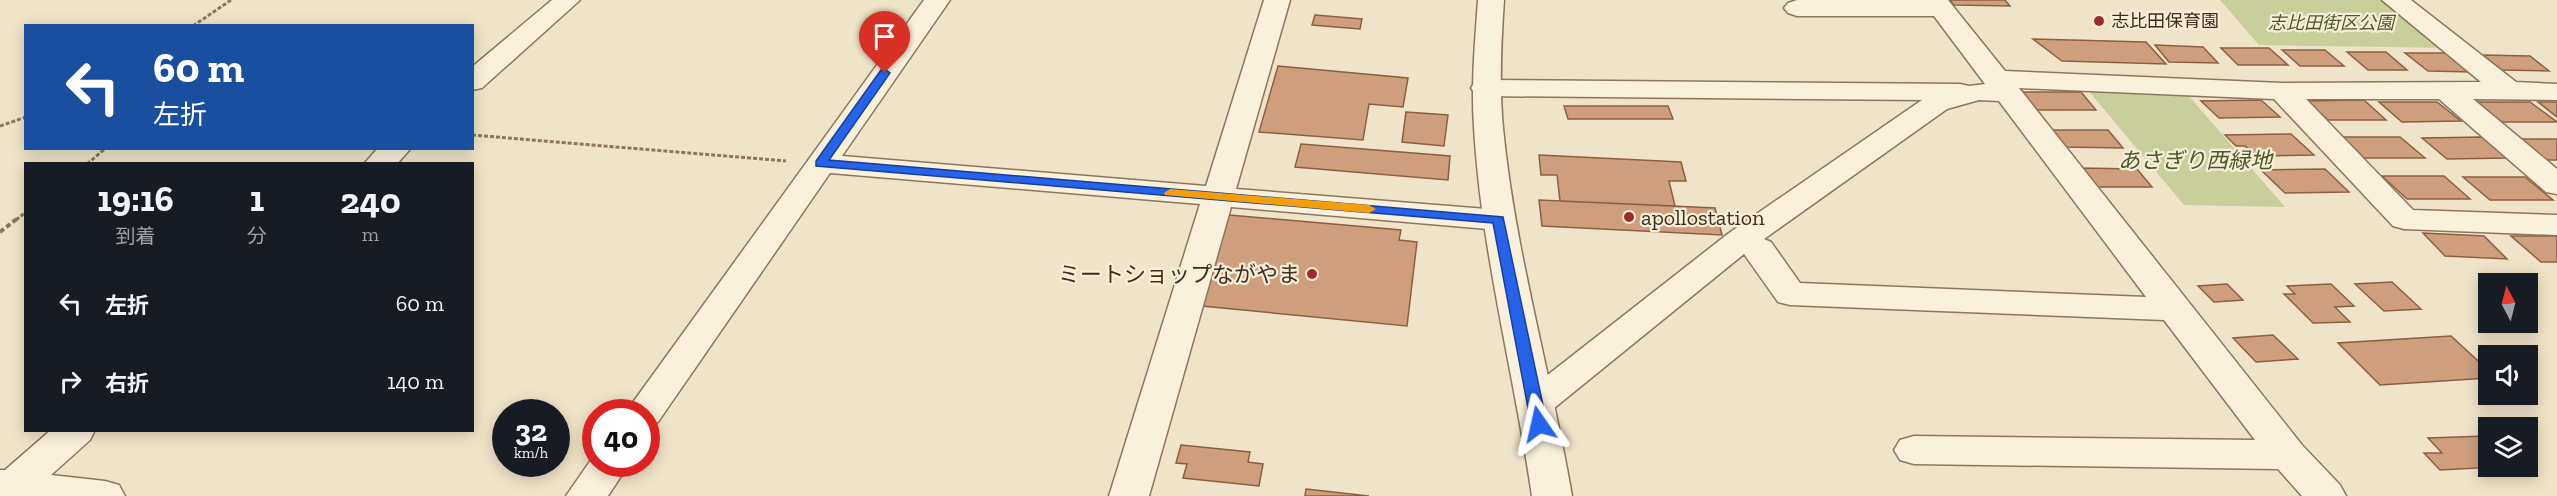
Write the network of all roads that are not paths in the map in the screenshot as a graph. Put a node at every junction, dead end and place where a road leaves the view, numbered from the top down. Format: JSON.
{"nodes":[{"id":1,"x":567,"y":0,"type":"edge"},
{"id":2,"x":937,"y":0,"type":"edge"},
{"id":3,"x":1277,"y":0,"type":"edge"},
{"id":4,"x":1491,"y":0,"type":"edge"},
{"id":5,"x":2395,"y":0,"type":"edge"},
{"id":6,"x":1938,"y":4,"type":"edge"},
{"id":7,"x":1797,"y":8,"type":"dead end"},
{"id":8,"x":474,"y":80,"type":"edge"},
{"id":9,"x":1485,"y":88,"type":"junction"},
{"id":10,"x":1995,"y":88,"type":"junction"},
{"id":11,"x":2446,"y":90,"type":"junction"},
{"id":12,"x":2509,"y":90,"type":"junction"},
{"id":13,"x":2282,"y":91,"type":"junction"},
{"id":14,"x":2557,"y":92,"type":"edge"},
{"id":15,"x":394,"y":150,"type":"edge"},
{"id":16,"x":381,"y":162,"type":"edge"},
{"id":17,"x":820,"y":163,"type":"junction"},
{"id":18,"x":2557,"y":185,"type":"edge"},
{"id":19,"x":1217,"y":197,"type":"junction"},
{"id":20,"x":1499,"y":220,"type":"junction"},
{"id":21,"x":2557,"y":225,"type":"edge"},
{"id":22,"x":1741,"y":240,"type":"junction"},
{"id":23,"x":2175,"y":309,"type":"junction"},
{"id":24,"x":654,"y":399,"type":"edge"},
{"id":25,"x":1535,"y":404,"type":"junction"},
{"id":26,"x":74,"y":432,"type":"edge"},
{"id":27,"x":1914,"y":450,"type":"dead end"},
{"id":28,"x":2288,"y":455,"type":"junction"},
{"id":29,"x":600,"y":477,"type":"edge"},
{"id":30,"x":5,"y":489,"type":"edge"},
{"id":31,"x":105,"y":496,"type":"edge"},
{"id":32,"x":586,"y":496,"type":"edge"},
{"id":33,"x":1130,"y":496,"type":"edge"},
{"id":34,"x":1552,"y":496,"type":"edge"},
{"id":35,"x":2326,"y":496,"type":"edge"}],
"edges":[{"from":1,"to":8,"type":"street"},
{"from":2,"to":17,"type":"street"},
{"from":3,"to":19,"type":"street"},
{"from":4,"to":9,"type":"street"},
{"from":5,"to":12,"type":"street"},
{"from":6,"to":7,"type":"street"},
{"from":6,"to":10,"type":"street"},
{"from":9,"to":10,"type":"street"},
{"from":9,"to":20,"type":"street"},
{"from":10,"to":13,"type":"street"},
{"from":10,"to":22,"type":"street"},
{"from":10,"to":23,"type":"street"},
{"from":11,"to":12,"type":"street"},
{"from":11,"to":13,"type":"street"},
{"from":11,"to":18,"type":"street"},
{"from":12,"to":14,"type":"street"},
{"from":13,"to":21,"type":"street"},
{"from":15,"to":16,"type":"street"},
{"from":17,"to":19,"type":"street"},
{"from":17,"to":24,"type":"street"},
{"from":19,"to":20,"type":"street"},
{"from":19,"to":33,"type":"street"},
{"from":20,"to":25,"type":"street"},
{"from":22,"to":23,"type":"street"},
{"from":22,"to":25,"type":"street"},
{"from":23,"to":28,"type":"street"},
{"from":25,"to":34,"type":"street"},
{"from":26,"to":30,"type":"street"},
{"from":27,"to":28,"type":"street"},
{"from":28,"to":35,"type":"street"},
{"from":29,"to":32,"type":"street"},
{"from":30,"to":31,"type":"street"}]}
